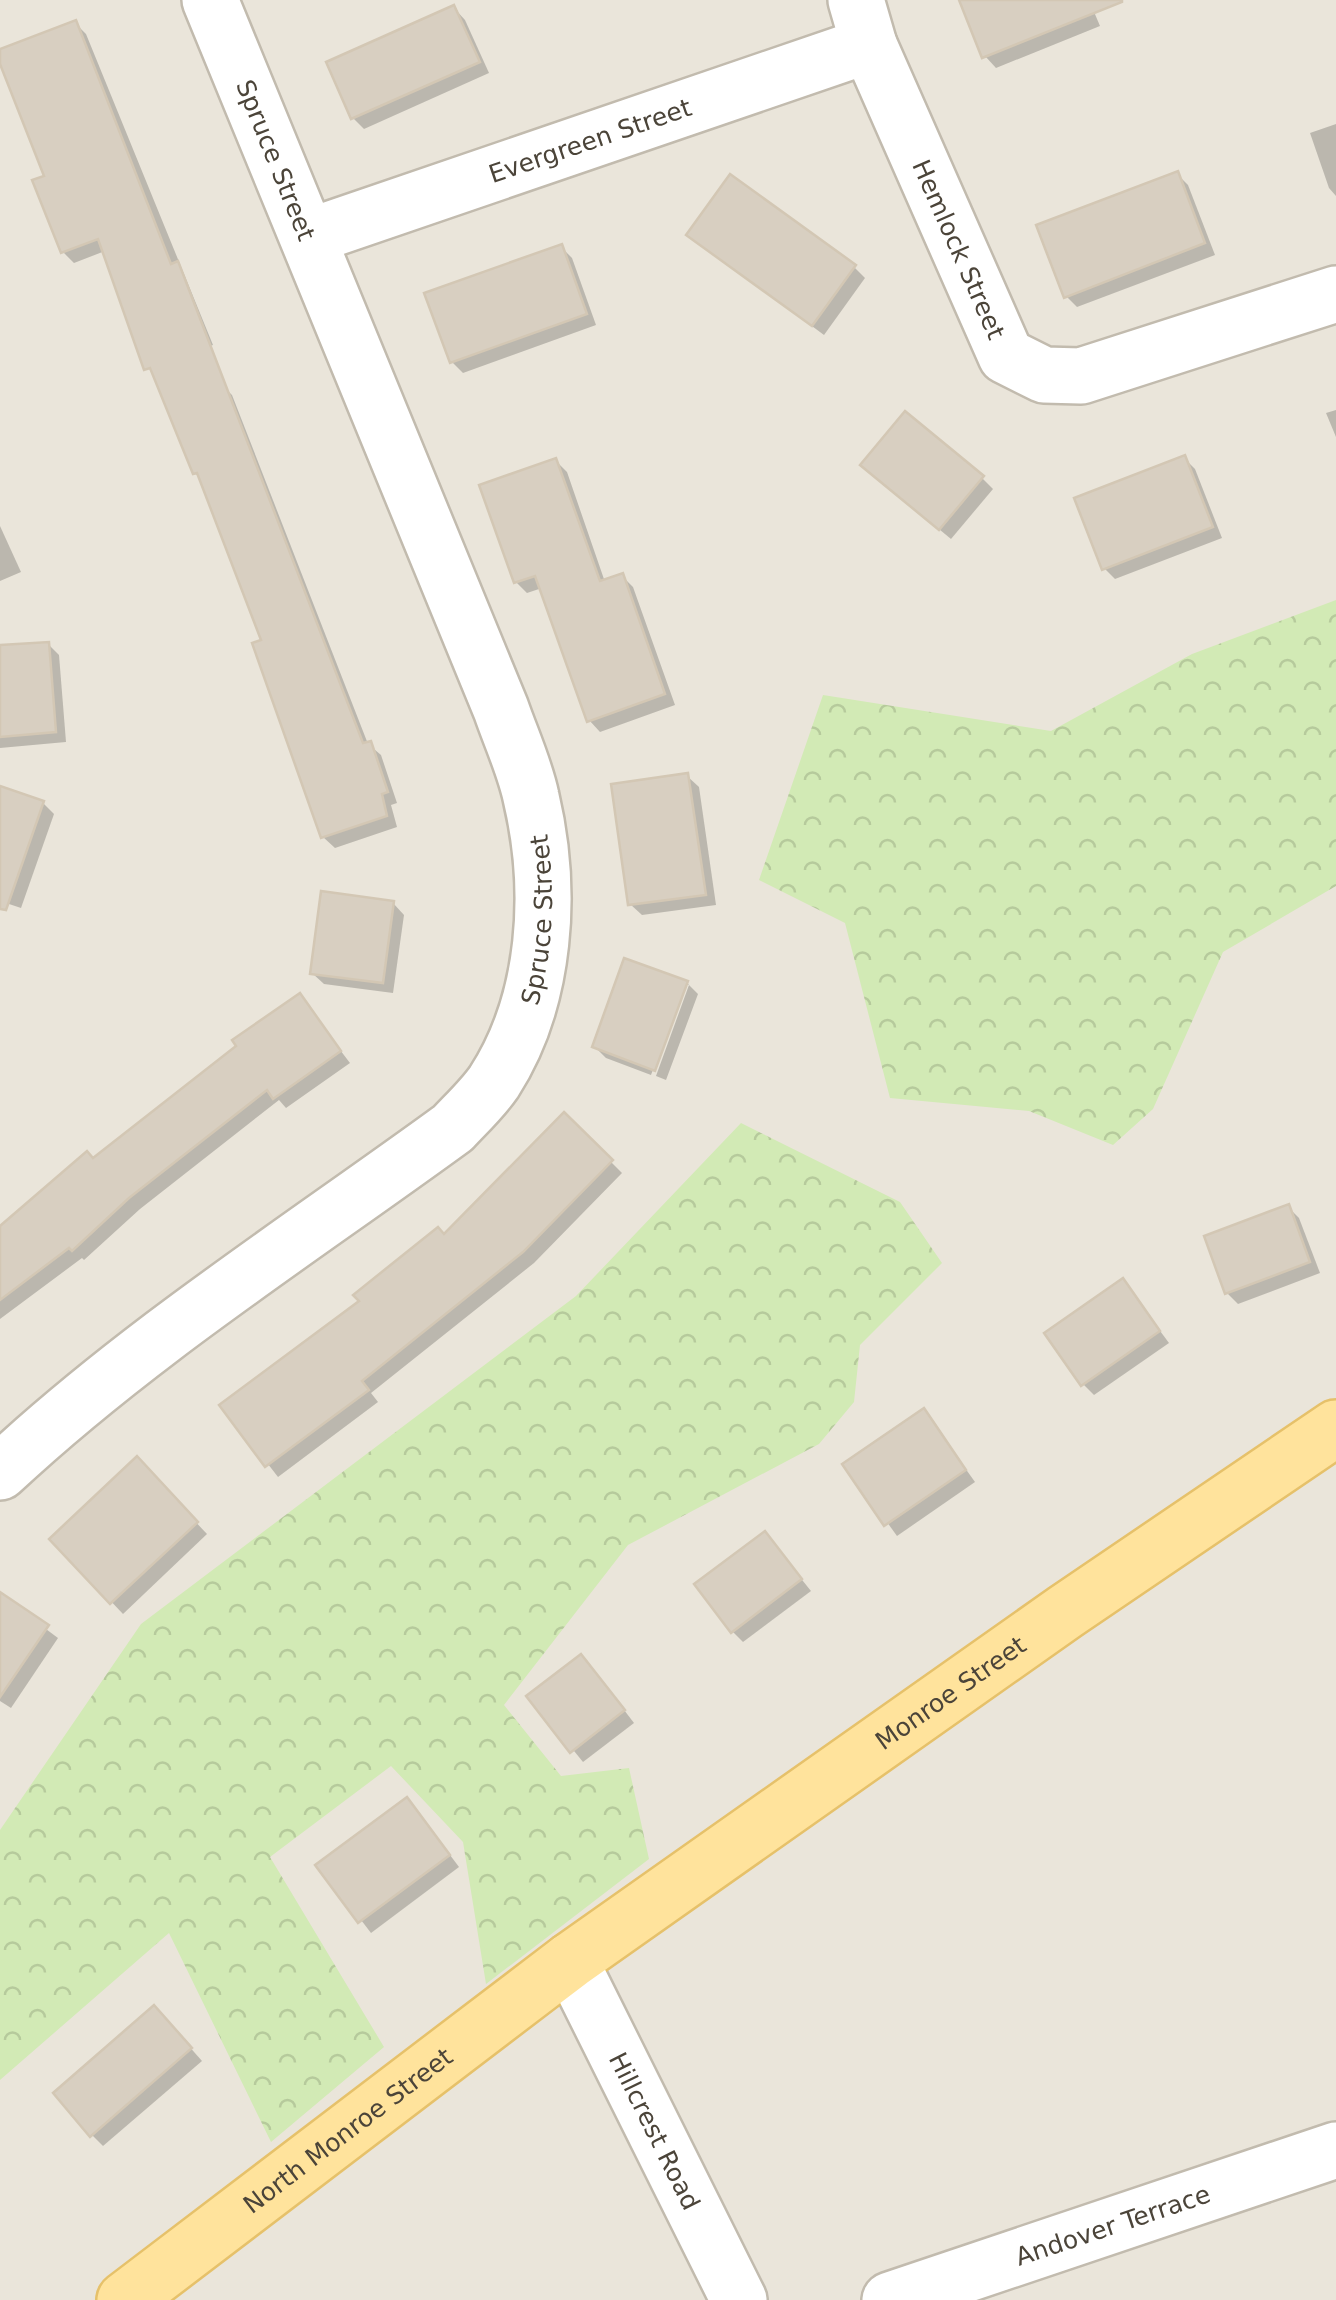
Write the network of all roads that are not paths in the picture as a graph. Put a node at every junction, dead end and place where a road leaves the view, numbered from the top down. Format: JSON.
{"nodes":[{"id":1,"x":210,"y":0,"type":"edge"},
{"id":2,"x":863,"y":23,"type":"edge"},
{"id":3,"x":308,"y":238,"type":"junction"},
{"id":4,"x":1336,"y":294,"type":"edge"},
{"id":5,"x":1336,"y":1428,"type":"edge"},
{"id":6,"x":0,"y":1472,"type":"edge"},
{"id":7,"x":570,"y":1961,"type":"junction"},
{"id":8,"x":1336,"y":2150,"type":"edge"},
{"id":9,"x":125,"y":2300,"type":"edge"},
{"id":10,"x":739,"y":2300,"type":"edge"},
{"id":11,"x":890,"y":2300,"type":"edge"}],
"edges":[{"from":1,"to":3,"type":"street","name":"Spruce Street"},
{"from":2,"to":3,"type":"street","name":"Evergreen Street"},
{"from":2,"to":4,"type":"street","name":"Hemlock Street"},
{"from":3,"to":6,"type":"street","name":"Spruce Street"},
{"from":5,"to":7,"type":"main road","name":"Monroe Street"},
{"from":7,"to":9,"type":"main road","name":"North Monroe Street"},
{"from":7,"to":10,"type":"street","name":"Hillcrest Road"},
{"from":8,"to":11,"type":"street","name":"Andover Terrace"}]}
